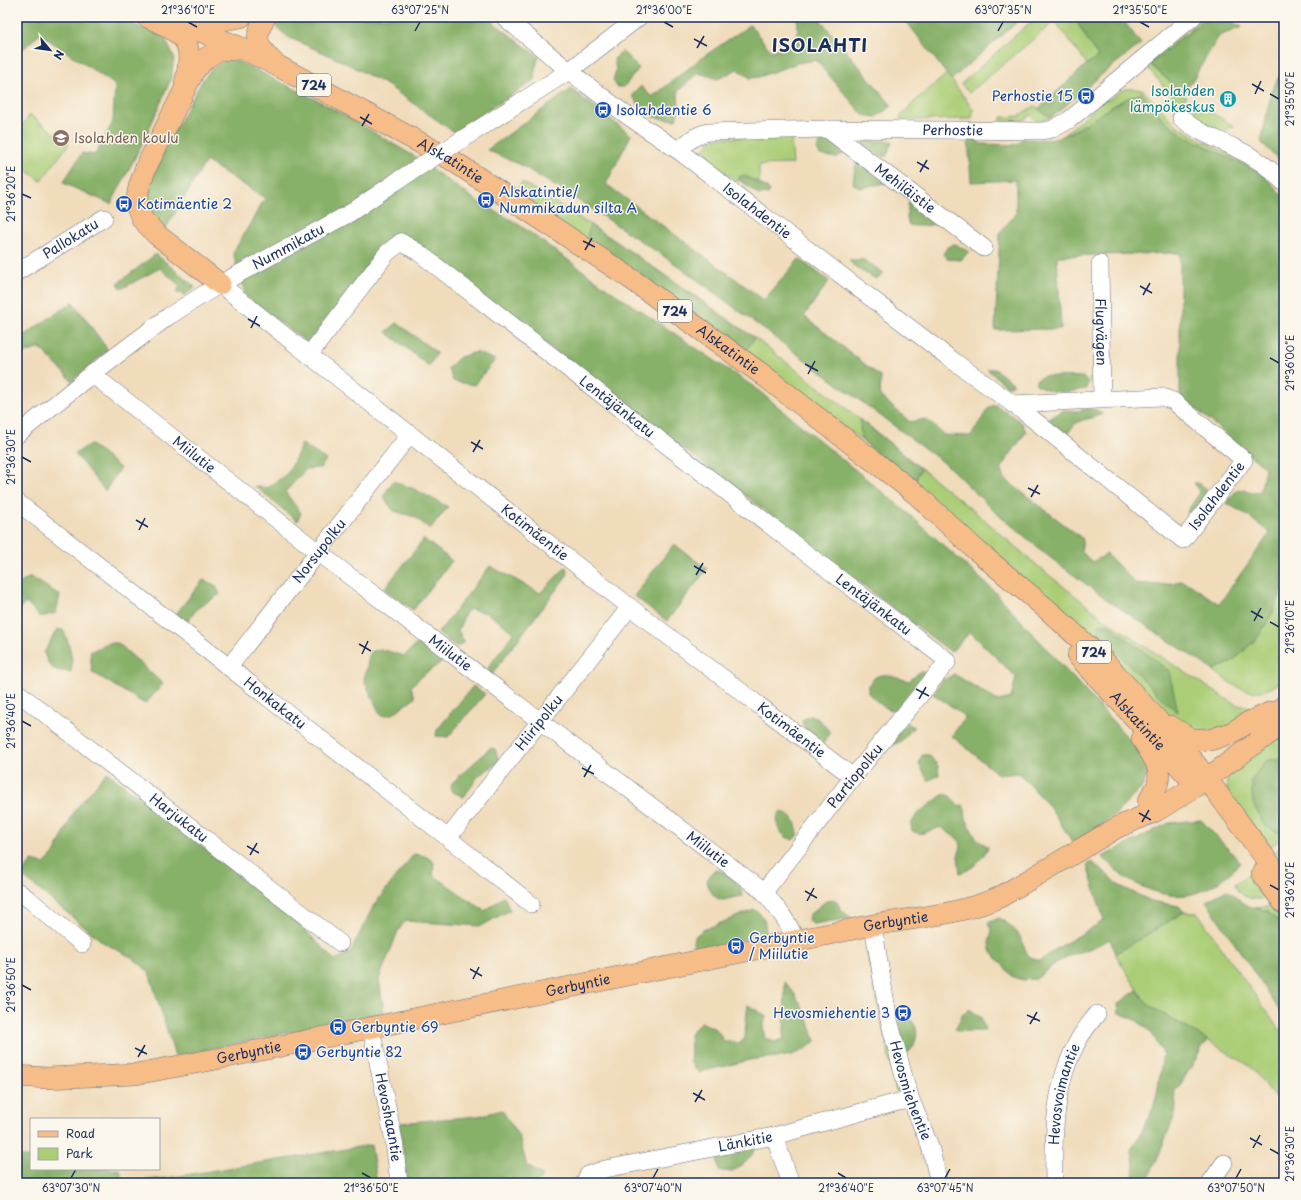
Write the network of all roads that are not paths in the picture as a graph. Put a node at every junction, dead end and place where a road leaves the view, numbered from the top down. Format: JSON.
{"nodes":[{"id":1,"x":147,"y":17,"type":"edge"},
{"id":2,"x":165,"y":17,"type":"edge"},
{"id":3,"x":198,"y":17,"type":"edge"},
{"id":4,"x":241,"y":17,"type":"edge"},
{"id":5,"x":265,"y":17,"type":"edge"},
{"id":6,"x":504,"y":17,"type":"edge"},
{"id":7,"x":639,"y":17,"type":"edge"},
{"id":8,"x":1193,"y":17,"type":"edge"},
{"id":9,"x":244,"y":49,"type":"junction"},
{"id":10,"x":278,"y":66,"type":"junction"},
{"id":11,"x":569,"y":71,"type":"junction"},
{"id":12,"x":182,"y":93,"type":"junction"},
{"id":13,"x":1181,"y":118,"type":"dead end"},
{"id":14,"x":827,"y":129,"type":"junction"},
{"id":15,"x":679,"y":151,"type":"junction"},
{"id":16,"x":1284,"y":183,"type":"edge"},
{"id":17,"x":104,"y":218,"type":"dead end"},
{"id":18,"x":984,"y":248,"type":"dead end"},
{"id":19,"x":1100,"y":264,"type":"dead end"},
{"id":20,"x":17,"y":272,"type":"edge"},
{"id":21,"x":220,"y":284,"type":"junction"},
{"id":22,"x":310,"y":355,"type":"junction"},
{"id":23,"x":92,"y":374,"type":"junction"},
{"id":24,"x":1102,"y":399,"type":"junction"},
{"id":25,"x":1012,"y":404,"type":"junction"},
{"id":26,"x":410,"y":434,"type":"junction"},
{"id":27,"x":17,"y":435,"type":"edge"},
{"id":28,"x":17,"y":502,"type":"edge"},
{"id":29,"x":318,"y":552,"type":"junction"},
{"id":30,"x":630,"y":607,"type":"junction"},
{"id":31,"x":948,"y":661,"type":"joint"},
{"id":32,"x":229,"y":667,"type":"junction"},
{"id":33,"x":17,"y":692,"type":"edge"},
{"id":34,"x":1134,"y":706,"type":"junction"},
{"id":35,"x":1283,"y":712,"type":"edge"},
{"id":36,"x":540,"y":722,"type":"junction"},
{"id":37,"x":853,"y":776,"type":"junction"},
{"id":38,"x":1197,"y":777,"type":"junction"},
{"id":39,"x":1148,"y":802,"type":"junction"},
{"id":40,"x":1118,"y":827,"type":"junction"},
{"id":41,"x":448,"y":838,"type":"junction"},
{"id":42,"x":1284,"y":883,"type":"edge"},
{"id":43,"x":17,"y":890,"type":"edge"},
{"id":44,"x":764,"y":892,"type":"junction"},
{"id":45,"x":1284,"y":903,"type":"edge"},
{"id":46,"x":532,"y":904,"type":"dead end"},
{"id":47,"x":873,"y":925,"type":"junction"},
{"id":48,"x":796,"y":942,"type":"junction"},
{"id":49,"x":340,"y":943,"type":"dead end"},
{"id":50,"x":82,"y":944,"type":"dead end"},
{"id":51,"x":1097,"y":1014,"type":"dead end"},
{"id":52,"x":371,"y":1028,"type":"junction"},
{"id":53,"x":17,"y":1076,"type":"edge"},
{"id":54,"x":911,"y":1100,"type":"junction"},
{"id":55,"x":774,"y":1136,"type":"junction"},
{"id":56,"x":1224,"y":1163,"type":"dead end"},
{"id":57,"x":399,"y":1183,"type":"edge"},
{"id":58,"x":584,"y":1183,"type":"edge"},
{"id":59,"x":791,"y":1183,"type":"edge"},
{"id":60,"x":939,"y":1183,"type":"edge"},
{"id":61,"x":1054,"y":1183,"type":"edge"},
{"id":62,"x":1210,"y":1183,"type":"edge"}],
"edges":[{"from":1,"to":12,"type":"main road"},
{"from":2,"to":9,"type":"main road","name":"Alskatintie","number":"724"},
{"from":3,"to":4,"type":"main road"},
{"from":5,"to":10,"type":"main road"},
{"from":6,"to":11,"type":"street","name":"Isolahdentie"},
{"from":7,"to":11,"type":"street","name":"Nummikatu"},
{"from":8,"to":14,"type":"street","name":"Perhostie"},
{"from":9,"to":10,"type":"main road","name":"Alskatintie","number":"724"},
{"from":9,"to":12,"type":"main road"},
{"from":10,"to":34,"type":"main road","name":"Alskatintie","number":"724"},
{"from":11,"to":15,"type":"street","name":"Isolahdentie"},
{"from":11,"to":21,"type":"street","name":"Nummikatu","bridge":true},
{"from":12,"to":21,"type":"main road"},
{"from":13,"to":16,"type":"street"},
{"from":14,"to":15,"type":"street","name":"Perhostie"},
{"from":14,"to":18,"type":"street","name":"Mehiläistie"},
{"from":15,"to":25,"type":"street","name":"Isolahdentie"},
{"from":17,"to":20,"type":"street","name":"Pallokatu"},
{"from":19,"to":24,"type":"street","name":"Flugvägen"},
{"from":21,"to":22,"type":"street","name":"Kotimäentie"},
{"from":21,"to":23,"type":"street","name":"Nummikatu"},
{"from":22,"to":26,"type":"street","name":"Kotimäentie"},
{"from":22,"to":31,"type":"street","name":"Lentäjänkatu"},
{"from":23,"to":27,"type":"street","name":"Nummikatu"},
{"from":23,"to":29,"type":"street","name":"Miilutie"},
{"from":24,"to":25,"type":"street","name":"Isolahdentie"},
{"from":24,"to":25,"type":"street","name":"Isolahdentie"},
{"from":26,"to":29,"type":"street","name":"Norsupolku"},
{"from":26,"to":30,"type":"street","name":"Kotimäentie"},
{"from":28,"to":32,"type":"street","name":"Honkakatu"},
{"from":29,"to":32,"type":"street","name":"Norsupolku"},
{"from":29,"to":36,"type":"street","name":"Miilutie"},
{"from":30,"to":36,"type":"street","name":"Hiiripolku"},
{"from":30,"to":37,"type":"street","name":"Kotimäentie"},
{"from":31,"to":37,"type":"street","name":"Partiopolku"},
{"from":32,"to":41,"type":"street","name":"Honkakatu"},
{"from":33,"to":49,"type":"street","name":"Harjukatu"},
{"from":34,"to":35,"type":"main road"},
{"from":34,"to":38,"type":"main road","name":"Alskatintie","number":"724"},
{"from":34,"to":39,"type":"main road"},
{"from":35,"to":38,"type":"main road"},
{"from":36,"to":41,"type":"street","name":"Hiiripolku"},
{"from":36,"to":44,"type":"street","name":"Miilutie"},
{"from":37,"to":44,"type":"street","name":"Partiopolku"},
{"from":38,"to":39,"type":"main road","name":"Gerbyntie"},
{"from":38,"to":40,"type":"main road","name":"Gerbyntie"},
{"from":38,"to":42,"type":"main road","name":"Alskatintie","number":"724"},
{"from":38,"to":45,"type":"main road","name":"Alskatintie","number":"724"},
{"from":39,"to":40,"type":"main road","name":"Gerbyntie"},
{"from":40,"to":47,"type":"main road","name":"Gerbyntie"},
{"from":41,"to":46,"type":"street","name":"Honkakatu"},
{"from":43,"to":50,"type":"street"},
{"from":44,"to":48,"type":"street","name":"Miilutie"},
{"from":47,"to":48,"type":"main road","name":"Gerbyntie"},
{"from":47,"to":54,"type":"street","name":"Hevosmiehentie"},
{"from":48,"to":52,"type":"main road","name":"Gerbyntie"},
{"from":51,"to":61,"type":"street","name":"Hevosvoimantie"},
{"from":52,"to":53,"type":"main road","name":"Gerbyntie"},
{"from":52,"to":57,"type":"street","name":"Hevoshaantie"},
{"from":54,"to":55,"type":"street","name":"Länkitie"},
{"from":54,"to":60,"type":"street","name":"Hevosmiehentie"},
{"from":55,"to":58,"type":"street","name":"Länkitie"},
{"from":55,"to":59,"type":"street"},
{"from":56,"to":62,"type":"street"}]}
